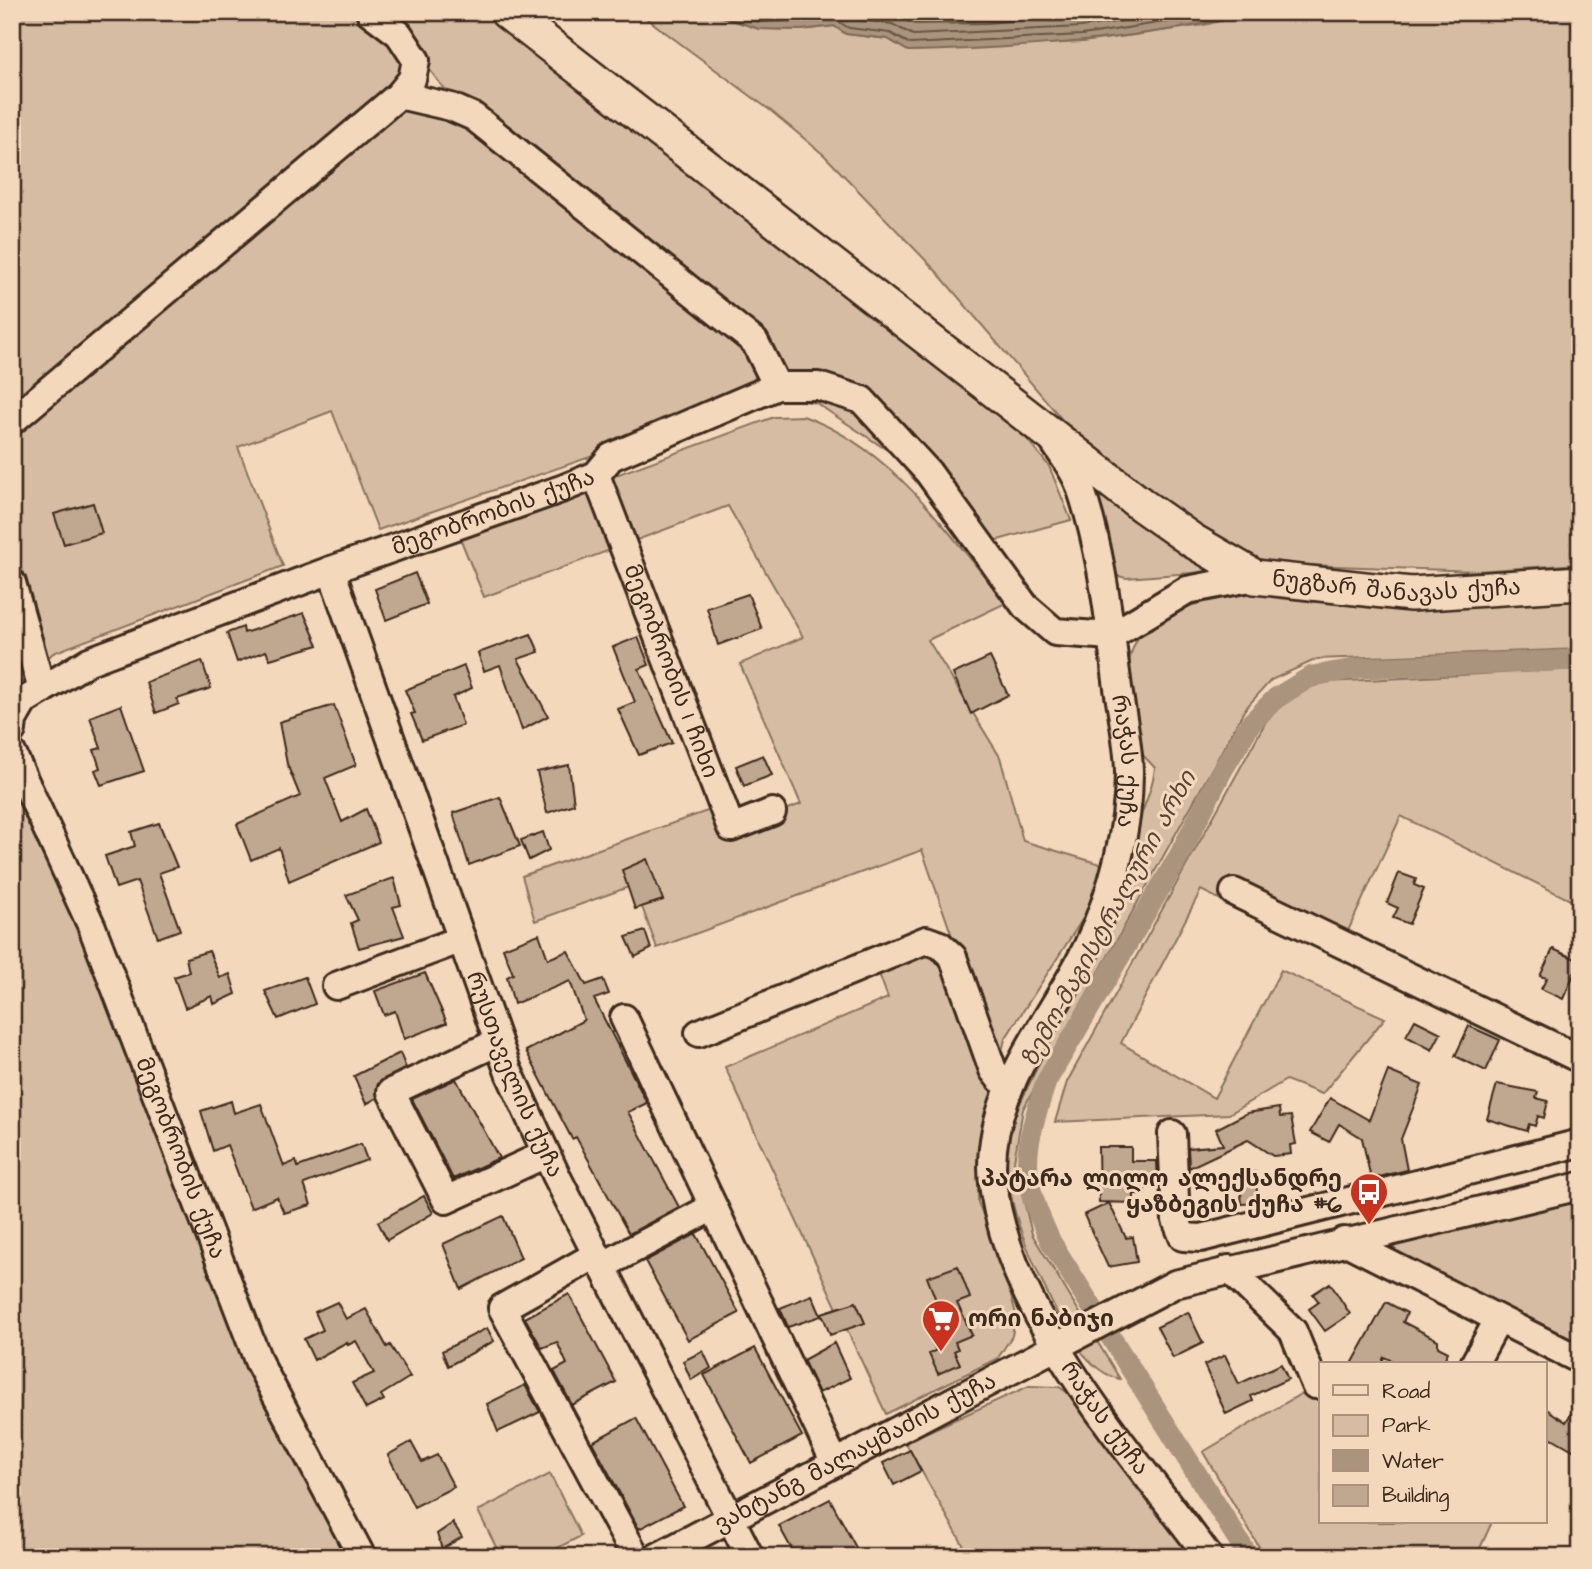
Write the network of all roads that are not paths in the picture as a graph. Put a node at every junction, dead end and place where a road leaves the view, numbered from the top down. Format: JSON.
{"nodes":[{"id":1,"x":370,"y":12,"type":"edge"},
{"id":2,"x":507,"y":12,"type":"edge"},
{"id":3,"x":399,"y":95,"type":"junction"},
{"id":4,"x":777,"y":386,"type":"junction"},
{"id":5,"x":12,"y":421,"type":"edge"},
{"id":6,"x":1048,"y":432,"type":"junction"},
{"id":7,"x":596,"y":475,"type":"junction"},
{"id":8,"x":331,"y":570,"type":"junction"},
{"id":9,"x":1255,"y":577,"type":"junction"},
{"id":10,"x":12,"y":583,"type":"edge"},
{"id":11,"x":1580,"y":583,"type":"edge"},
{"id":12,"x":1111,"y":636,"type":"junction"},
{"id":13,"x":42,"y":690,"type":"junction"},
{"id":14,"x":12,"y":730,"type":"edge"},
{"id":15,"x":12,"y":753,"type":"edge"},
{"id":16,"x":772,"y":812,"type":"dead end"},
{"id":17,"x":1234,"y":892,"type":"dead end"},
{"id":18,"x":462,"y":939,"type":"junction"},
{"id":19,"x":336,"y":986,"type":"dead end"},
{"id":20,"x":624,"y":1018,"type":"dead end"},
{"id":21,"x":699,"y":1033,"type":"dead end"},
{"id":22,"x":498,"y":1042,"type":"junction"},
{"id":23,"x":1580,"y":1059,"type":"edge"},
{"id":24,"x":1012,"y":1082,"type":"junction"},
{"id":25,"x":1172,"y":1134,"type":"dead end"},
{"id":26,"x":1580,"y":1143,"type":"edge"},
{"id":27,"x":546,"y":1154,"type":"junction"},
{"id":28,"x":1580,"y":1186,"type":"edge"},
{"id":29,"x":713,"y":1207,"type":"junction"},
{"id":30,"x":1202,"y":1238,"type":"junction"},
{"id":31,"x":1344,"y":1241,"type":"junction"},
{"id":32,"x":599,"y":1260,"type":"junction"},
{"id":33,"x":1220,"y":1272,"type":"junction"},
{"id":34,"x":1498,"y":1320,"type":"junction"},
{"id":35,"x":1064,"y":1345,"type":"junction"},
{"id":36,"x":1580,"y":1360,"type":"edge"},
{"id":37,"x":1475,"y":1362,"type":"edge"},
{"id":38,"x":1315,"y":1385,"type":"dead end"},
{"id":39,"x":835,"y":1463,"type":"junction"},
{"id":40,"x":730,"y":1517,"type":"junction"},
{"id":41,"x":362,"y":1557,"type":"edge"},
{"id":42,"x":636,"y":1557,"type":"edge"},
{"id":43,"x":657,"y":1557,"type":"edge"},
{"id":44,"x":750,"y":1557,"type":"edge"},
{"id":45,"x":1209,"y":1557,"type":"edge"}],
"edges":[{"from":1,"to":3,"type":"street"},
{"from":2,"to":6,"type":"main road","name":"ნუგზარ შანავას ქუჩა"},
{"from":3,"to":4,"type":"street"},
{"from":3,"to":5,"type":"street"},
{"from":4,"to":7,"type":"street","name":"მეგობრობის ქუჩა"},
{"from":4,"to":12,"type":"street","name":"მეგობრობის ქუჩა"},
{"from":6,"to":9,"type":"main road","name":"ნუგზარ შანავას ქუჩა"},
{"from":6,"to":12,"type":"street","name":"რაჭას ქუჩა"},
{"from":7,"to":8,"type":"street","name":"მეგობრობის ქუჩა"},
{"from":7,"to":16,"type":"street","name":"მეგობრობის I ჩიხი"},
{"from":8,"to":13,"type":"street","name":"მეგობრობის ქუჩა"},
{"from":8,"to":18,"type":"street","name":"რუსთაველის ქუჩა"},
{"from":9,"to":11,"type":"main road","name":"ნუგზარ შანავას ქუჩა"},
{"from":9,"to":12,"type":"street"},
{"from":10,"to":13,"type":"street"},
{"from":12,"to":24,"type":"street","name":"რაჭას ქუჩა"},
{"from":13,"to":14,"type":"street","name":"მეგობრობის ქუჩა"},
{"from":15,"to":41,"type":"street","name":"მეგობრობის ქუჩა"},
{"from":17,"to":23,"type":"street"},
{"from":18,"to":19,"type":"street"},
{"from":18,"to":22,"type":"street","name":"რუსთაველის ქუჩა"},
{"from":20,"to":29,"type":"street"},
{"from":21,"to":24,"type":"street"},
{"from":22,"to":27,"type":"street","name":"რუსთაველის ქუჩა"},
{"from":22,"to":27,"type":"street"},
{"from":24,"to":35,"type":"street","name":"რაჭას ქუჩა"},
{"from":25,"to":30,"type":"street"},
{"from":26,"to":30,"type":"street"},
{"from":27,"to":32,"type":"street","name":"რუსთაველის ქუჩა"},
{"from":28,"to":31,"type":"street","name":"ვახტანგ მალაყმაძის ქუჩა"},
{"from":29,"to":32,"type":"street"},
{"from":29,"to":39,"type":"street"},
{"from":30,"to":33,"type":"street"},
{"from":31,"to":33,"type":"street","name":"ვახტანგ მალაყმაძის ქუჩა"},
{"from":31,"to":34,"type":"street"},
{"from":32,"to":40,"type":"street","name":"რუსთაველის ქუჩა"},
{"from":32,"to":42,"type":"street"},
{"from":33,"to":35,"type":"street","name":"ვახტანგ მალაყმაძის ქუჩა"},
{"from":33,"to":38,"type":"street"},
{"from":34,"to":36,"type":"street"},
{"from":34,"to":37,"type":"street"},
{"from":35,"to":39,"type":"street","name":"ვახტანგ მალაყმაძის ქუჩა"},
{"from":35,"to":45,"type":"street","name":"რაჭას ქუჩა"},
{"from":39,"to":40,"type":"street","name":"ვახტანგ მალაყმაძის ქუჩა"},
{"from":40,"to":43,"type":"street","name":"ვახტანგ მალაყმაძის ქუჩა"},
{"from":40,"to":44,"type":"street","name":"რუსთაველის ქუჩა"}]}
